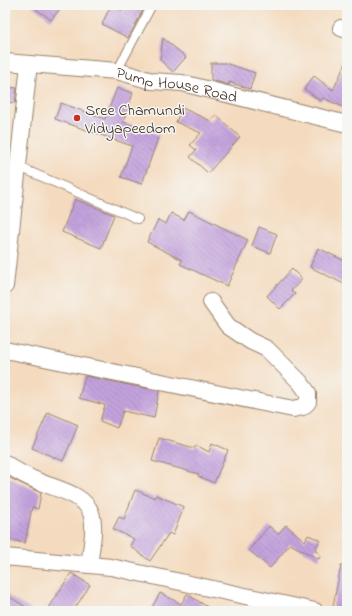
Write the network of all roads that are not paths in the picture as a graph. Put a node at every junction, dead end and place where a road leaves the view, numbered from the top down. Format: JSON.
{"nodes":[{"id":1,"x":152,"y":5,"type":"edge"},
{"id":2,"x":5,"y":62,"type":"edge"},
{"id":3,"x":29,"y":64,"type":"junction"},
{"id":4,"x":117,"y":71,"type":"junction"},
{"id":5,"x":347,"y":124,"type":"edge"},
{"id":6,"x":17,"y":166,"type":"junction"},
{"id":7,"x":138,"y":219,"type":"dead end"},
{"id":8,"x":5,"y":286,"type":"edge"},
{"id":9,"x":211,"y":302,"type":"dead end"},
{"id":10,"x":5,"y":350,"type":"edge"},
{"id":11,"x":5,"y":463,"type":"edge"},
{"id":12,"x":5,"y":557,"type":"edge"},
{"id":13,"x":89,"y":565,"type":"junction"},
{"id":14,"x":315,"y":611,"type":"edge"}],
"edges":[{"from":1,"to":4,"type":"lane"},
{"from":2,"to":3,"type":"street","name":"Pump House Road"},
{"from":3,"to":4,"type":"street","name":"Pump House Road"},
{"from":3,"to":6,"type":"street"},
{"from":4,"to":5,"type":"street","name":"Pump House Road"},
{"from":6,"to":7,"type":"lane"},
{"from":6,"to":8,"type":"street"},
{"from":9,"to":10,"type":"street"},
{"from":11,"to":13,"type":"street"},
{"from":12,"to":13,"type":"street"},
{"from":13,"to":14,"type":"street"}]}
